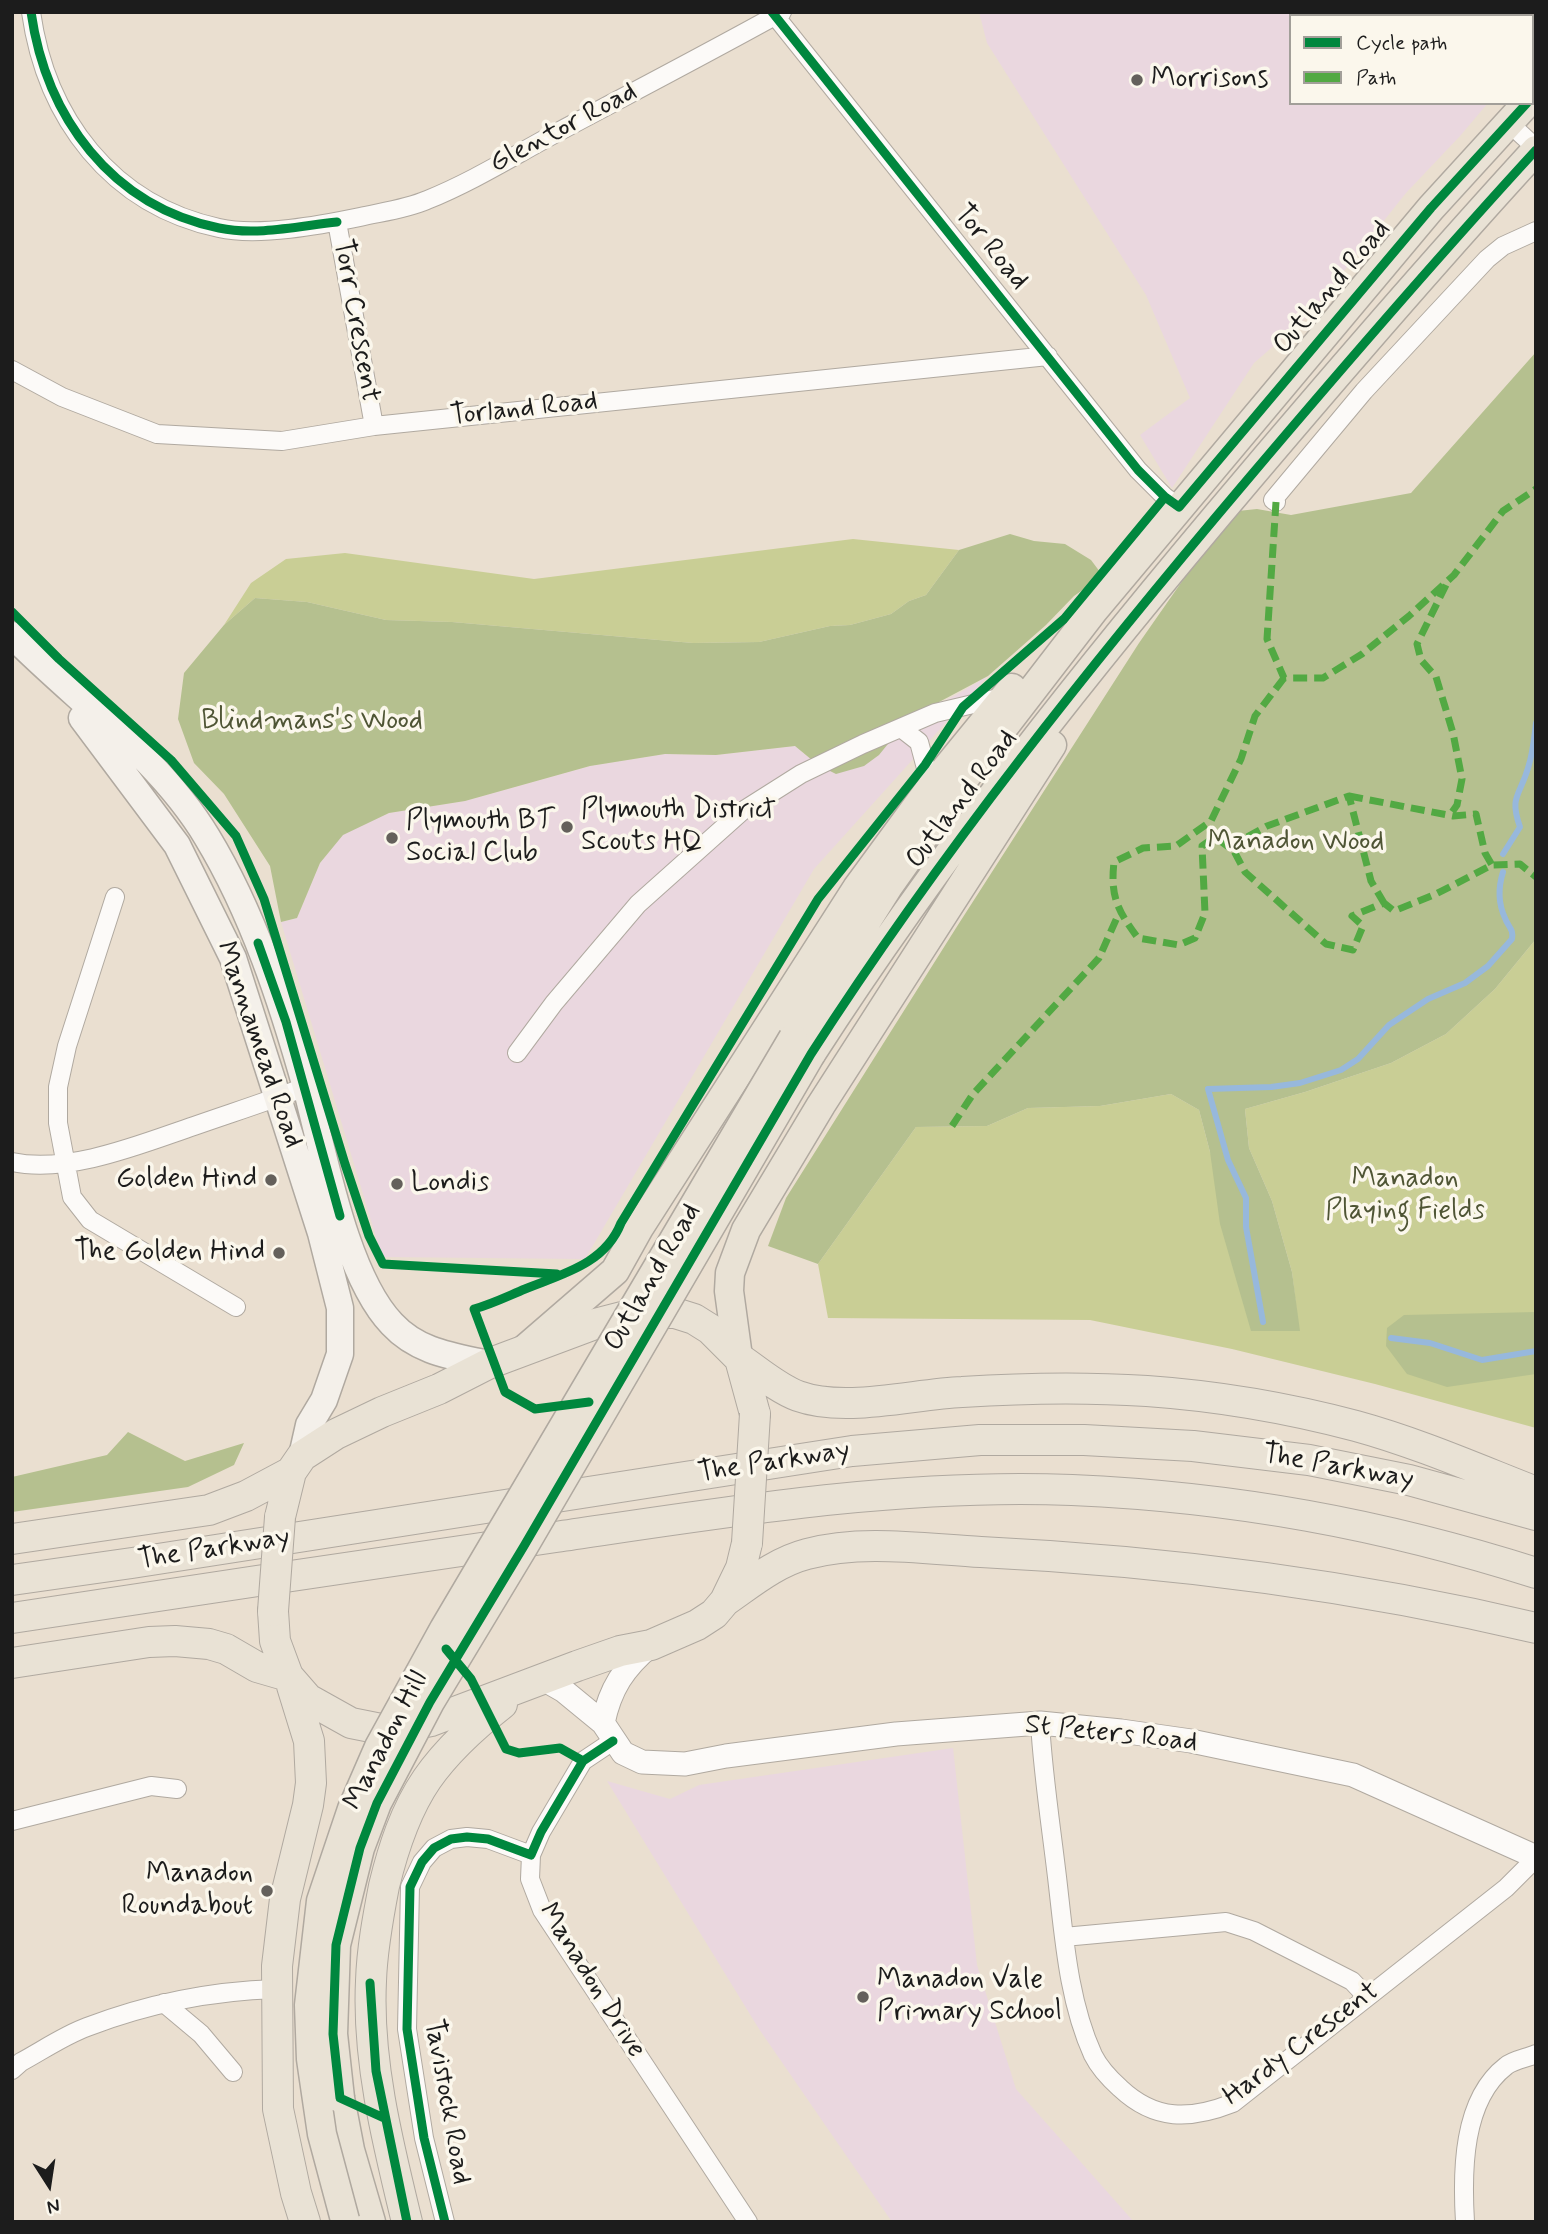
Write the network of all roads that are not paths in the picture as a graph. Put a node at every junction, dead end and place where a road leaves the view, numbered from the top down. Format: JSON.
{"nodes":[{"id":1,"x":31,"y":12,"type":"edge"},
{"id":2,"x":776,"y":14,"type":"edge"},
{"id":3,"x":1518,"y":113,"type":"edge"},
{"id":4,"x":1536,"y":149,"type":"edge"},
{"id":5,"x":337,"y":222,"type":"junction"},
{"id":6,"x":1536,"y":231,"type":"edge"},
{"id":7,"x":1048,"y":356,"type":"junction"},
{"id":8,"x":12,"y":370,"type":"edge"},
{"id":9,"x":374,"y":426,"type":"junction"},
{"id":10,"x":1276,"y":502,"type":"dead end"},
{"id":11,"x":1179,"y":507,"type":"junction"},
{"id":12,"x":1094,"y":610,"type":"junction"},
{"id":13,"x":1131,"y":620,"type":"junction"},
{"id":14,"x":12,"y":635,"type":"edge"},
{"id":15,"x":48,"y":672,"type":"junction"},
{"id":16,"x":1003,"y":697,"type":"junction"},
{"id":17,"x":901,"y":728,"type":"junction"},
{"id":18,"x":931,"y":787,"type":"junction"},
{"id":19,"x":115,"y":897,"type":"dead end"},
{"id":20,"x":802,"y":1046,"type":"junction"},
{"id":21,"x":517,"y":1053,"type":"dead end"},
{"id":22,"x":306,"y":1087,"type":"junction"},
{"id":23,"x":277,"y":1097,"type":"junction"},
{"id":24,"x":12,"y":1162,"type":"edge"},
{"id":25,"x":64,"y":1163,"type":"junction"},
{"id":26,"x":236,"y":1307,"type":"dead end"},
{"id":27,"x":524,"y":1350,"type":"junction"},
{"id":28,"x":739,"y":1358,"type":"junction"},
{"id":29,"x":488,"y":1364,"type":"junction"},
{"id":30,"x":296,"y":1464,"type":"junction"},
{"id":31,"x":1536,"y":1492,"type":"edge"},
{"id":32,"x":1536,"y":1515,"type":"edge"},
{"id":33,"x":12,"y":1539,"type":"edge"},
{"id":34,"x":524,"y":1546,"type":"joint"},
{"id":35,"x":492,"y":1549,"type":"joint"},
{"id":36,"x":1536,"y":1573,"type":"edge"},
{"id":37,"x":12,"y":1580,"type":"edge"},
{"id":38,"x":725,"y":1601,"type":"junction"},
{"id":39,"x":12,"y":1618,"type":"edge"},
{"id":40,"x":1536,"y":1628,"type":"edge"},
{"id":41,"x":651,"y":1645,"type":"junction"},
{"id":42,"x":12,"y":1663,"type":"edge"},
{"id":43,"x":288,"y":1677,"type":"junction"},
{"id":44,"x":534,"y":1682,"type":"junction"},
{"id":45,"x":1040,"y":1723,"type":"junction"},
{"id":46,"x":608,"y":1732,"type":"junction"},
{"id":47,"x":177,"y":1789,"type":"dead end"},
{"id":48,"x":12,"y":1821,"type":"edge"},
{"id":49,"x":531,"y":1855,"type":"junction"},
{"id":50,"x":1536,"y":1858,"type":"edge"},
{"id":51,"x":1064,"y":1937,"type":"junction"},
{"id":52,"x":276,"y":1989,"type":"junction"},
{"id":53,"x":1367,"y":1997,"type":"junction"},
{"id":54,"x":164,"y":2003,"type":"junction"},
{"id":55,"x":1536,"y":2054,"type":"edge"},
{"id":56,"x":15,"y":2062,"type":"edge"},
{"id":57,"x":233,"y":2072,"type":"dead end"},
{"id":58,"x":354,"y":2221,"type":"edge"},
{"id":59,"x":304,"y":2222,"type":"edge"},
{"id":60,"x":407,"y":2222,"type":"edge"},
{"id":61,"x":445,"y":2222,"type":"edge"},
{"id":62,"x":748,"y":2222,"type":"edge"},
{"id":63,"x":1465,"y":2222,"type":"edge"}],
"edges":[{"from":1,"to":5,"type":"street","name":"Torr Crescent"},
{"from":2,"to":5,"type":"street","name":"Glentor Road"},
{"from":2,"to":7,"type":"street","name":"Tor Road"},
{"from":3,"to":4,"type":"street"},
{"from":3,"to":11,"type":"main road","name":"Outland Road"},
{"from":4,"to":13,"type":"main road","name":"Outland Road"},
{"from":5,"to":9,"type":"street","name":"Torr Crescent"},
{"from":6,"to":10,"type":"street"},
{"from":7,"to":9,"type":"street","name":"Torland Road"},
{"from":7,"to":11,"type":"street","name":"Tor Road"},
{"from":8,"to":9,"type":"street","name":"Torland Road"},
{"from":11,"to":12,"type":"main road","name":"Outland Road"},
{"from":12,"to":16,"type":"main road"},
{"from":12,"to":20,"type":"main road","name":"Outland Road"},
{"from":13,"to":20,"type":"main road","name":"Outland Road"},
{"from":13,"to":28,"type":"main road"},
{"from":14,"to":15,"type":"main road","name":"Mannamead Road"},
{"from":15,"to":22,"type":"main road","name":"Mannamead Road"},
{"from":15,"to":23,"type":"main road","name":"Mannamead Road"},
{"from":16,"to":17,"type":"street","name":"Outland Road"},
{"from":16,"to":18,"type":"main road"},
{"from":17,"to":18,"type":"street","name":"Outland Road"},
{"from":17,"to":21,"type":"street","name":"Outland Road"},
{"from":18,"to":27,"type":"main road"},
{"from":19,"to":25,"type":"street"},
{"from":20,"to":34,"type":"main road","name":"Outland Road","bridge":true},
{"from":20,"to":35,"type":"main road","name":"Outland Road","bridge":true},
{"from":22,"to":23,"type":"street"},
{"from":22,"to":29,"type":"main road","name":"Mannamead Road"},
{"from":23,"to":25,"type":"street"},
{"from":23,"to":30,"type":"main road","name":"Mannamead Road"},
{"from":24,"to":25,"type":"street"},
{"from":25,"to":26,"type":"street"},
{"from":27,"to":28,"type":"highway"},
{"from":27,"to":29,"type":"highway"},
{"from":28,"to":31,"type":"highway"},
{"from":28,"to":38,"type":"highway","bridge":true},
{"from":29,"to":30,"type":"highway"},
{"from":30,"to":33,"type":"highway"},
{"from":30,"to":43,"type":"highway","bridge":true},
{"from":32,"to":37,"type":"highway","name":"The Parkway"},
{"from":34,"to":58,"type":"main road","name":"Manadon Hill","bridge":true},
{"from":35,"to":58,"type":"main road","name":"Manadon Hill","bridge":true},
{"from":36,"to":39,"type":"highway","name":"The Parkway"},
{"from":38,"to":40,"type":"highway"},
{"from":38,"to":41,"type":"highway"},
{"from":41,"to":44,"type":"highway"},
{"from":41,"to":46,"type":"street"},
{"from":42,"to":43,"type":"highway"},
{"from":43,"to":44,"type":"highway"},
{"from":43,"to":52,"type":"highway"},
{"from":44,"to":46,"type":"street","name":"St Peters Road"},
{"from":44,"to":60,"type":"highway"},
{"from":45,"to":46,"type":"street","name":"St Peters Road"},
{"from":45,"to":50,"type":"street","name":"St Peters Road"},
{"from":45,"to":51,"type":"street","name":"Hardy Crescent"},
{"from":46,"to":49,"type":"street"},
{"from":47,"to":48,"type":"street"},
{"from":49,"to":61,"type":"street","name":"Tavistock Road"},
{"from":49,"to":62,"type":"street","name":"Manadon Drive"},
{"from":50,"to":53,"type":"street","name":"Hardy Crescent"},
{"from":51,"to":53,"type":"street"},
{"from":51,"to":53,"type":"street","name":"Hardy Crescent"},
{"from":52,"to":54,"type":"street"},
{"from":52,"to":59,"type":"highway"},
{"from":54,"to":56,"type":"street"},
{"from":54,"to":57,"type":"street"},
{"from":55,"to":63,"type":"street"}]}
